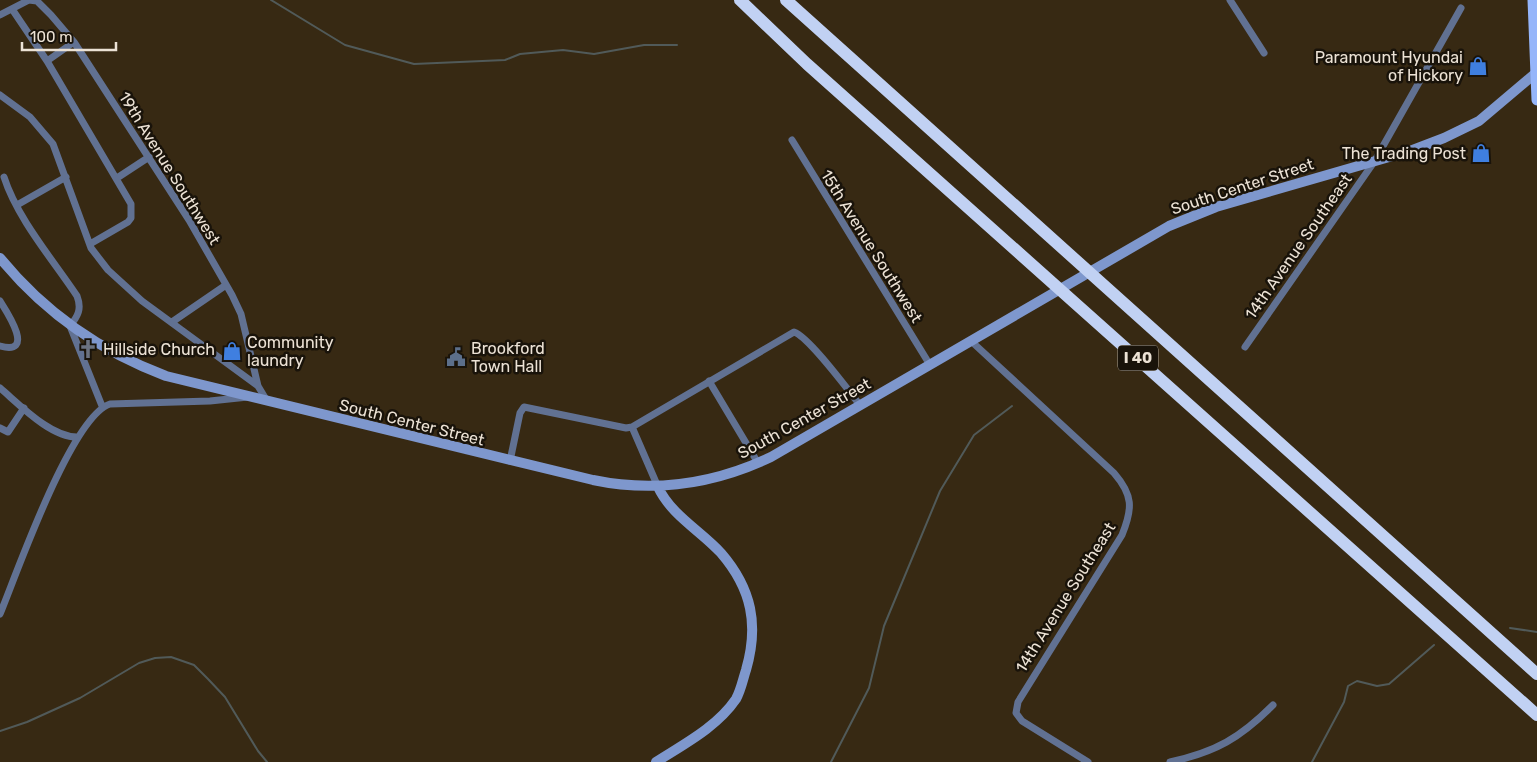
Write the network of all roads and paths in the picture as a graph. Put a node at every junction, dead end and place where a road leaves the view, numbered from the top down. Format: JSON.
{"nodes":[{"id":1,"x":731,"y":0,"type":"edge"},
{"id":2,"x":740,"y":0,"type":"edge"},
{"id":3,"x":786,"y":0,"type":"edge"},
{"id":4,"x":1230,"y":0,"type":"edge"},
{"id":5,"x":1533,"y":0,"type":"edge"},
{"id":6,"x":1461,"y":8,"type":"dead end"},
{"id":7,"x":12,"y":9,"type":"junction"},
{"id":8,"x":0,"y":15,"type":"edge"},
{"id":9,"x":770,"y":29,"type":"junction"},
{"id":10,"x":74,"y":42,"type":"junction"},
{"id":11,"x":1264,"y":53,"type":"dead end"},
{"id":12,"x":47,"y":61,"type":"junction"},
{"id":13,"x":1537,"y":72,"type":"edge"},
{"id":14,"x":0,"y":95,"type":"edge"},
{"id":15,"x":1537,"y":100,"type":"edge"},
{"id":16,"x":792,"y":140,"type":"dead end"},
{"id":17,"x":149,"y":157,"type":"junction"},
{"id":18,"x":1374,"y":162,"type":"junction"},
{"id":19,"x":4,"y":177,"type":"dead end"},
{"id":20,"x":66,"y":177,"type":"junction"},
{"id":21,"x":117,"y":178,"type":"junction"},
{"id":22,"x":18,"y":205,"type":"junction"},
{"id":23,"x":90,"y":244,"type":"junction"},
{"id":24,"x":0,"y":258,"type":"edge"},
{"id":25,"x":226,"y":285,"type":"junction"},
{"id":26,"x":0,"y":301,"type":"edge"},
{"id":27,"x":172,"y":322,"type":"junction"},
{"id":28,"x":70,"y":326,"type":"junction"},
{"id":29,"x":971,"y":341,"type":"junction"},
{"id":30,"x":0,"y":346,"type":"edge"},
{"id":31,"x":1245,"y":347,"type":"dead end"},
{"id":32,"x":930,"y":365,"type":"junction"},
{"id":33,"x":709,"y":381,"type":"junction"},
{"id":34,"x":258,"y":386,"type":"junction"},
{"id":35,"x":0,"y":388,"type":"edge"},
{"id":36,"x":248,"y":397,"type":"junction"},
{"id":37,"x":268,"y":402,"type":"junction"},
{"id":38,"x":860,"y":405,"type":"junction"},
{"id":39,"x":102,"y":406,"type":"junction"},
{"id":40,"x":24,"y":408,"type":"junction"},
{"id":41,"x":632,"y":427,"type":"junction"},
{"id":42,"x":0,"y":428,"type":"edge"},
{"id":43,"x":78,"y":437,"type":"junction"},
{"id":44,"x":510,"y":461,"type":"junction"},
{"id":45,"x":758,"y":463,"type":"junction"},
{"id":46,"x":658,"y":488,"type":"junction"},
{"id":47,"x":0,"y":614,"type":"edge"},
{"id":48,"x":1537,"y":674,"type":"edge"},
{"id":49,"x":1273,"y":704,"type":"dead end"},
{"id":50,"x":1537,"y":716,"type":"edge"},
{"id":51,"x":656,"y":762,"type":"edge"},
{"id":52,"x":1088,"y":762,"type":"edge"},
{"id":53,"x":1170,"y":762,"type":"edge"}],
"edges":[{"from":1,"to":9,"type":"highway"},
{"from":2,"to":9,"type":"highway","number":"I 40"},
{"from":3,"to":48,"type":"highway","number":"I 40"},
{"from":4,"to":11,"type":"street"},
{"from":5,"to":13,"type":"main road"},
{"from":6,"to":18,"type":"street","name":"14th Avenue Southeast"},
{"from":7,"to":8,"type":"street","name":"19th Avenue Southwest"},
{"from":7,"to":10,"type":"street","name":"19th Avenue Southwest"},
{"from":7,"to":12,"type":"street"},
{"from":9,"to":50,"type":"highway","number":"I 40"},
{"from":10,"to":12,"type":"street"},
{"from":10,"to":17,"type":"street","name":"19th Avenue Southwest"},
{"from":12,"to":21,"type":"street"},
{"from":13,"to":15,"type":"main road"},
{"from":13,"to":18,"type":"street","name":"South Center Street"},
{"from":14,"to":20,"type":"street"},
{"from":16,"to":32,"type":"street","name":"15th Avenue Southwest"},
{"from":17,"to":21,"type":"street"},
{"from":17,"to":25,"type":"street","name":"19th Avenue Southwest"},
{"from":18,"to":29,"type":"street","name":"South Center Street"},
{"from":18,"to":31,"type":"street","name":"14th Avenue Southeast"},
{"from":19,"to":22,"type":"street"},
{"from":20,"to":22,"type":"street"},
{"from":20,"to":23,"type":"street"},
{"from":21,"to":23,"type":"street"},
{"from":22,"to":28,"type":"street"},
{"from":23,"to":27,"type":"street"},
{"from":24,"to":28,"type":"street","name":"South Center Street"},
{"from":25,"to":27,"type":"street"},
{"from":25,"to":34,"type":"street","name":"19th Avenue Southwest"},
{"from":26,"to":30,"type":"street"},
{"from":27,"to":34,"type":"street"},
{"from":28,"to":36,"type":"street","name":"South Center Street"},
{"from":28,"to":39,"type":"street"},
{"from":29,"to":32,"type":"street","name":"South Center Street"},
{"from":29,"to":52,"type":"street","name":"14th Avenue Southeast"},
{"from":32,"to":38,"type":"street","name":"South Center Street"},
{"from":33,"to":38,"type":"street"},
{"from":33,"to":41,"type":"street"},
{"from":33,"to":45,"type":"street"},
{"from":34,"to":37,"type":"street","name":"19th Avenue Southwest"},
{"from":35,"to":40,"type":"street"},
{"from":36,"to":37,"type":"street","name":"South Center Street"},
{"from":36,"to":39,"type":"street"},
{"from":37,"to":44,"type":"street","name":"South Center Street"},
{"from":38,"to":45,"type":"street","name":"South Center Street"},
{"from":39,"to":43,"type":"street"},
{"from":40,"to":42,"type":"street"},
{"from":40,"to":43,"type":"street"},
{"from":41,"to":44,"type":"street"},
{"from":41,"to":46,"type":"street"},
{"from":43,"to":47,"type":"street"},
{"from":44,"to":46,"type":"street","name":"South Center Street"},
{"from":45,"to":46,"type":"street","name":"South Center Street"},
{"from":46,"to":51,"type":"street"},
{"from":49,"to":53,"type":"street"}]}
